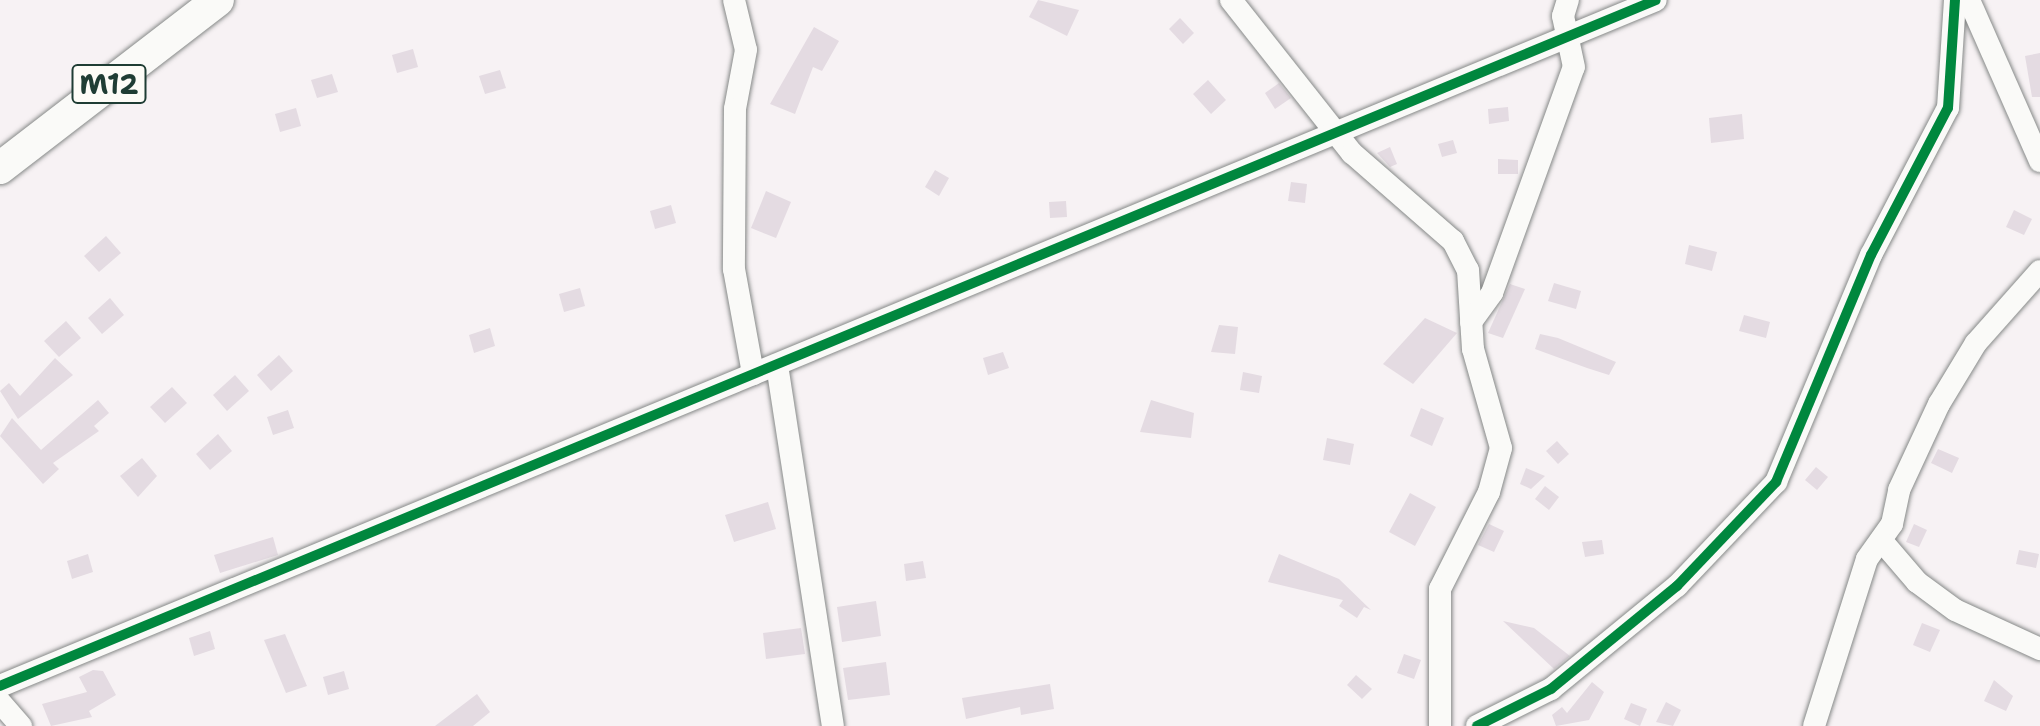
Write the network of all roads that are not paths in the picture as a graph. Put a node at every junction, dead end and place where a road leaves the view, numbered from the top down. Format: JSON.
{"nodes":[{"id":1,"x":218,"y":0,"type":"edge"},
{"id":2,"x":734,"y":0,"type":"edge"},
{"id":3,"x":1231,"y":0,"type":"edge"},
{"id":4,"x":1568,"y":0,"type":"edge"},
{"id":5,"x":1656,"y":0,"type":"edge"},
{"id":6,"x":1955,"y":0,"type":"edge"},
{"id":7,"x":1969,"y":0,"type":"edge"},
{"id":8,"x":1567,"y":37,"type":"junction"},
{"id":9,"x":1336,"y":134,"type":"junction"},
{"id":10,"x":2038,"y":149,"type":"edge"},
{"id":11,"x":0,"y":168,"type":"edge"},
{"id":12,"x":2040,"y":271,"type":"edge"},
{"id":13,"x":1471,"y":322,"type":"junction"},
{"id":14,"x":777,"y":365,"type":"junction"},
{"id":15,"x":753,"y":374,"type":"junction"},
{"id":16,"x":1881,"y":540,"type":"junction"},
{"id":17,"x":2040,"y":649,"type":"edge"},
{"id":18,"x":0,"y":686,"type":"edge"},
{"id":19,"x":0,"y":702,"type":"edge"},
{"id":20,"x":21,"y":726,"type":"edge"},
{"id":21,"x":833,"y":726,"type":"edge"},
{"id":22,"x":1440,"y":726,"type":"edge"},
{"id":23,"x":1477,"y":726,"type":"edge"},
{"id":24,"x":1814,"y":726,"type":"edge"}],
"edges":[{"from":1,"to":11,"type":"highway","number":"M12"},
{"from":2,"to":15,"type":"street"},
{"from":3,"to":9,"type":"street"},
{"from":4,"to":8,"type":"street"},
{"from":5,"to":8,"type":"street"},
{"from":6,"to":23,"type":"street"},
{"from":7,"to":10,"type":"street"},
{"from":8,"to":9,"type":"street"},
{"from":8,"to":13,"type":"street"},
{"from":9,"to":13,"type":"street"},
{"from":9,"to":14,"type":"street"},
{"from":12,"to":16,"type":"street"},
{"from":13,"to":22,"type":"street"},
{"from":14,"to":15,"type":"street"},
{"from":14,"to":21,"type":"street"},
{"from":15,"to":18,"type":"street"},
{"from":16,"to":17,"type":"street"},
{"from":16,"to":24,"type":"street"},
{"from":19,"to":20,"type":"street"}]}
